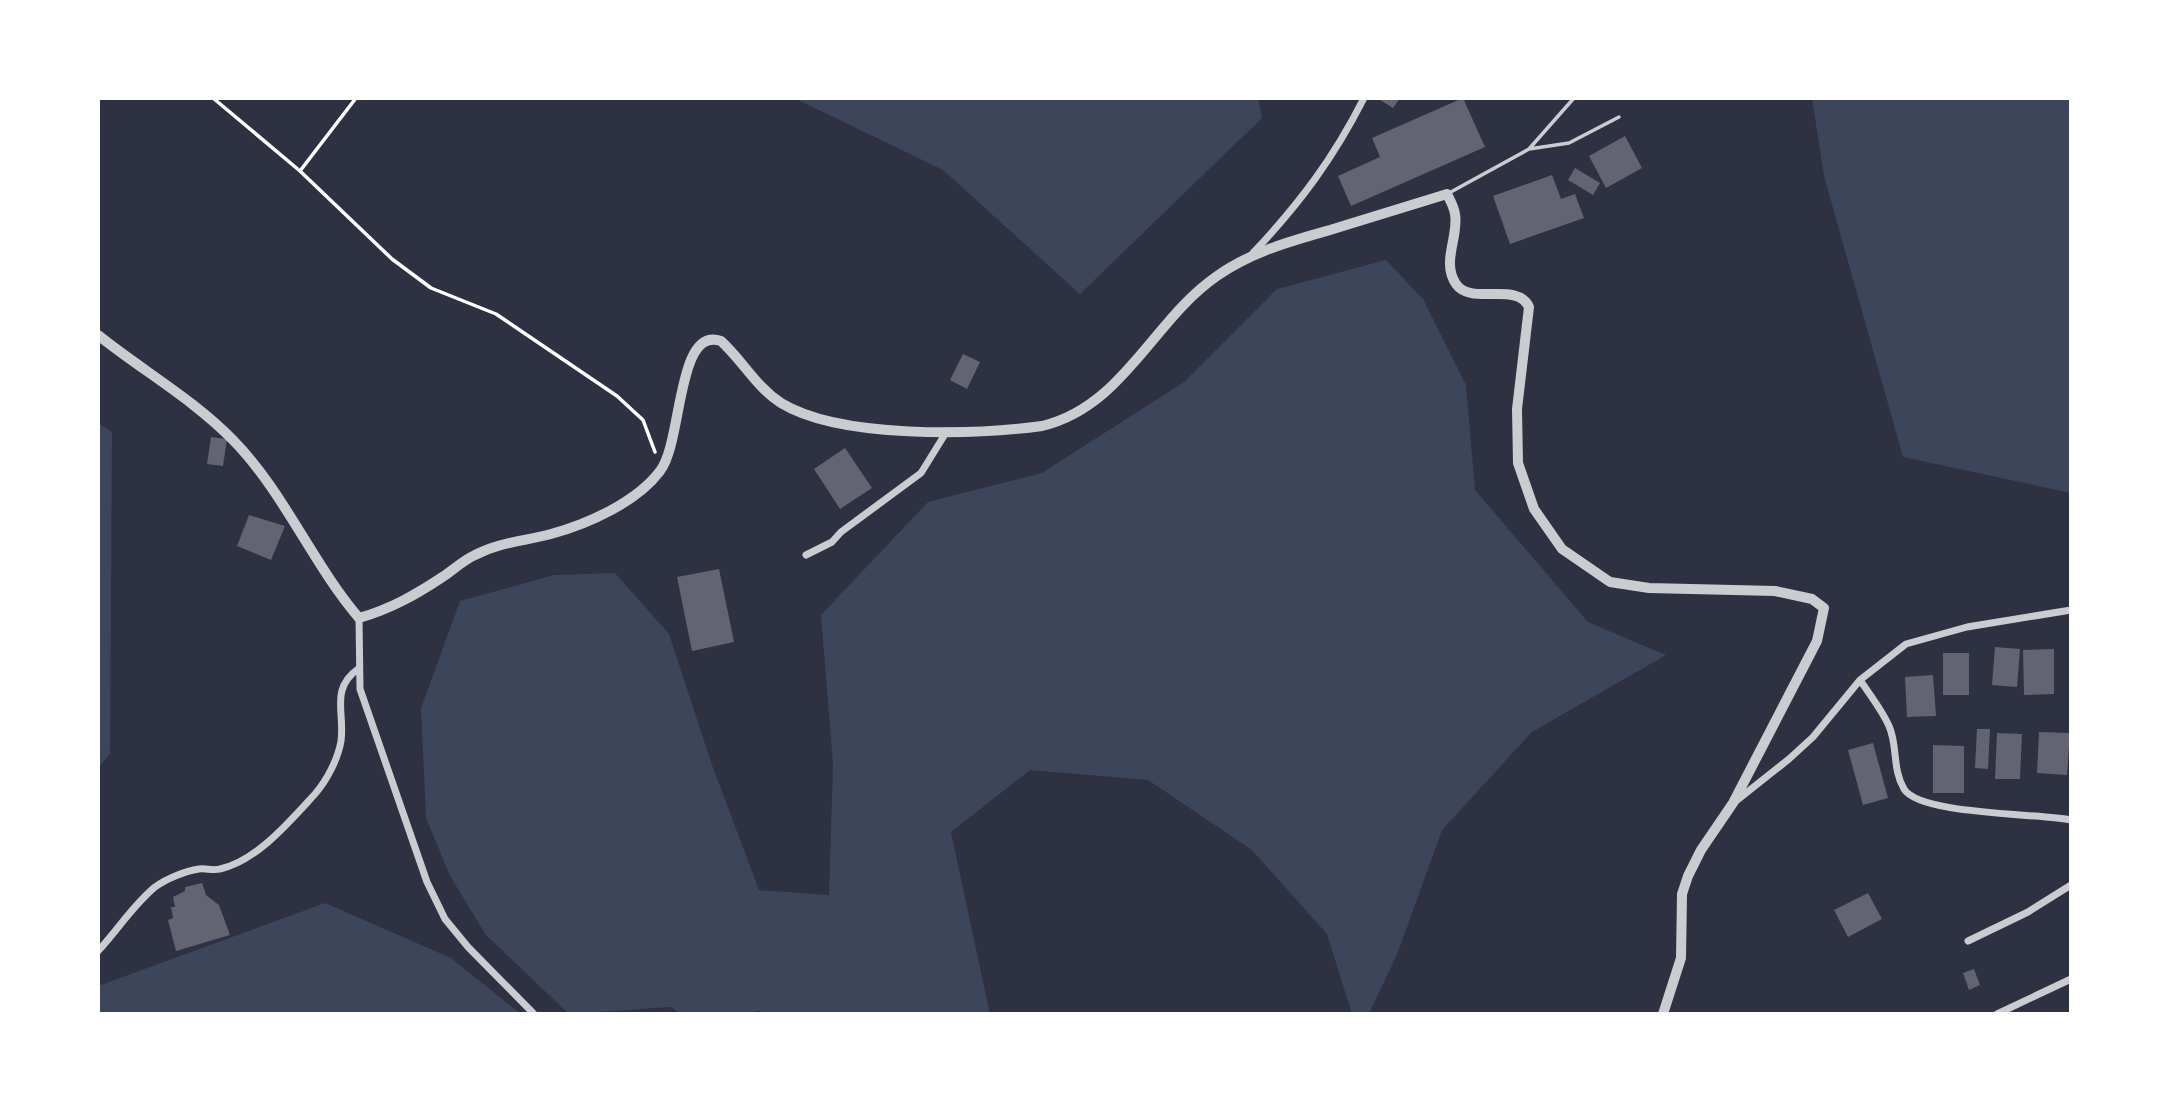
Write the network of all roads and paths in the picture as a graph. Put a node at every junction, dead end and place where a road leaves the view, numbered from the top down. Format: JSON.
{"nodes":[{"id":1,"x":213,"y":98,"type":"edge"},
{"id":2,"x":356,"y":98,"type":"edge"},
{"id":3,"x":1364,"y":98,"type":"edge"},
{"id":4,"x":1574,"y":98,"type":"edge"},
{"id":5,"x":1619,"y":117,"type":"dead end"},
{"id":6,"x":1529,"y":149,"type":"junction"},
{"id":7,"x":300,"y":171,"type":"junction"},
{"id":8,"x":1447,"y":194,"type":"junction"},
{"id":9,"x":1251,"y":256,"type":"junction"},
{"id":10,"x":98,"y":335,"type":"edge"},
{"id":11,"x":947,"y":431,"type":"junction"},
{"id":12,"x":661,"y":471,"type":"junction"},
{"id":13,"x":806,"y":555,"type":"dead end"},
{"id":14,"x":2071,"y":610,"type":"edge"},
{"id":15,"x":359,"y":618,"type":"junction"},
{"id":16,"x":358,"y":669,"type":"junction"},
{"id":17,"x":1860,"y":680,"type":"junction"},
{"id":18,"x":1733,"y":803,"type":"junction"},
{"id":19,"x":2071,"y":820,"type":"edge"},
{"id":20,"x":2071,"y":885,"type":"edge"},
{"id":21,"x":1969,"y":942,"type":"dead end"},
{"id":22,"x":98,"y":951,"type":"edge"},
{"id":23,"x":2071,"y":978,"type":"edge"},
{"id":24,"x":534,"y":1014,"type":"edge"},
{"id":25,"x":1663,"y":1014,"type":"edge"},
{"id":26,"x":1997,"y":1014,"type":"edge"}],
"edges":[{"from":1,"to":7,"type":"path"},
{"from":2,"to":7,"type":"path"},
{"from":3,"to":9,"type":"street"},
{"from":4,"to":6,"type":"lane"},
{"from":5,"to":6,"type":"lane"},
{"from":6,"to":8,"type":"lane"},
{"from":7,"to":12,"type":"path"},
{"from":8,"to":9,"type":"street"},
{"from":8,"to":18,"type":"street"},
{"from":9,"to":11,"type":"street"},
{"from":10,"to":15,"type":"street"},
{"from":11,"to":12,"type":"street"},
{"from":11,"to":13,"type":"street"},
{"from":12,"to":15,"type":"street"},
{"from":14,"to":17,"type":"street"},
{"from":15,"to":16,"type":"street"},
{"from":16,"to":22,"type":"street"},
{"from":16,"to":24,"type":"street"},
{"from":17,"to":18,"type":"street"},
{"from":17,"to":19,"type":"street"},
{"from":18,"to":25,"type":"street"},
{"from":20,"to":21,"type":"street"},
{"from":23,"to":26,"type":"street"}]}
